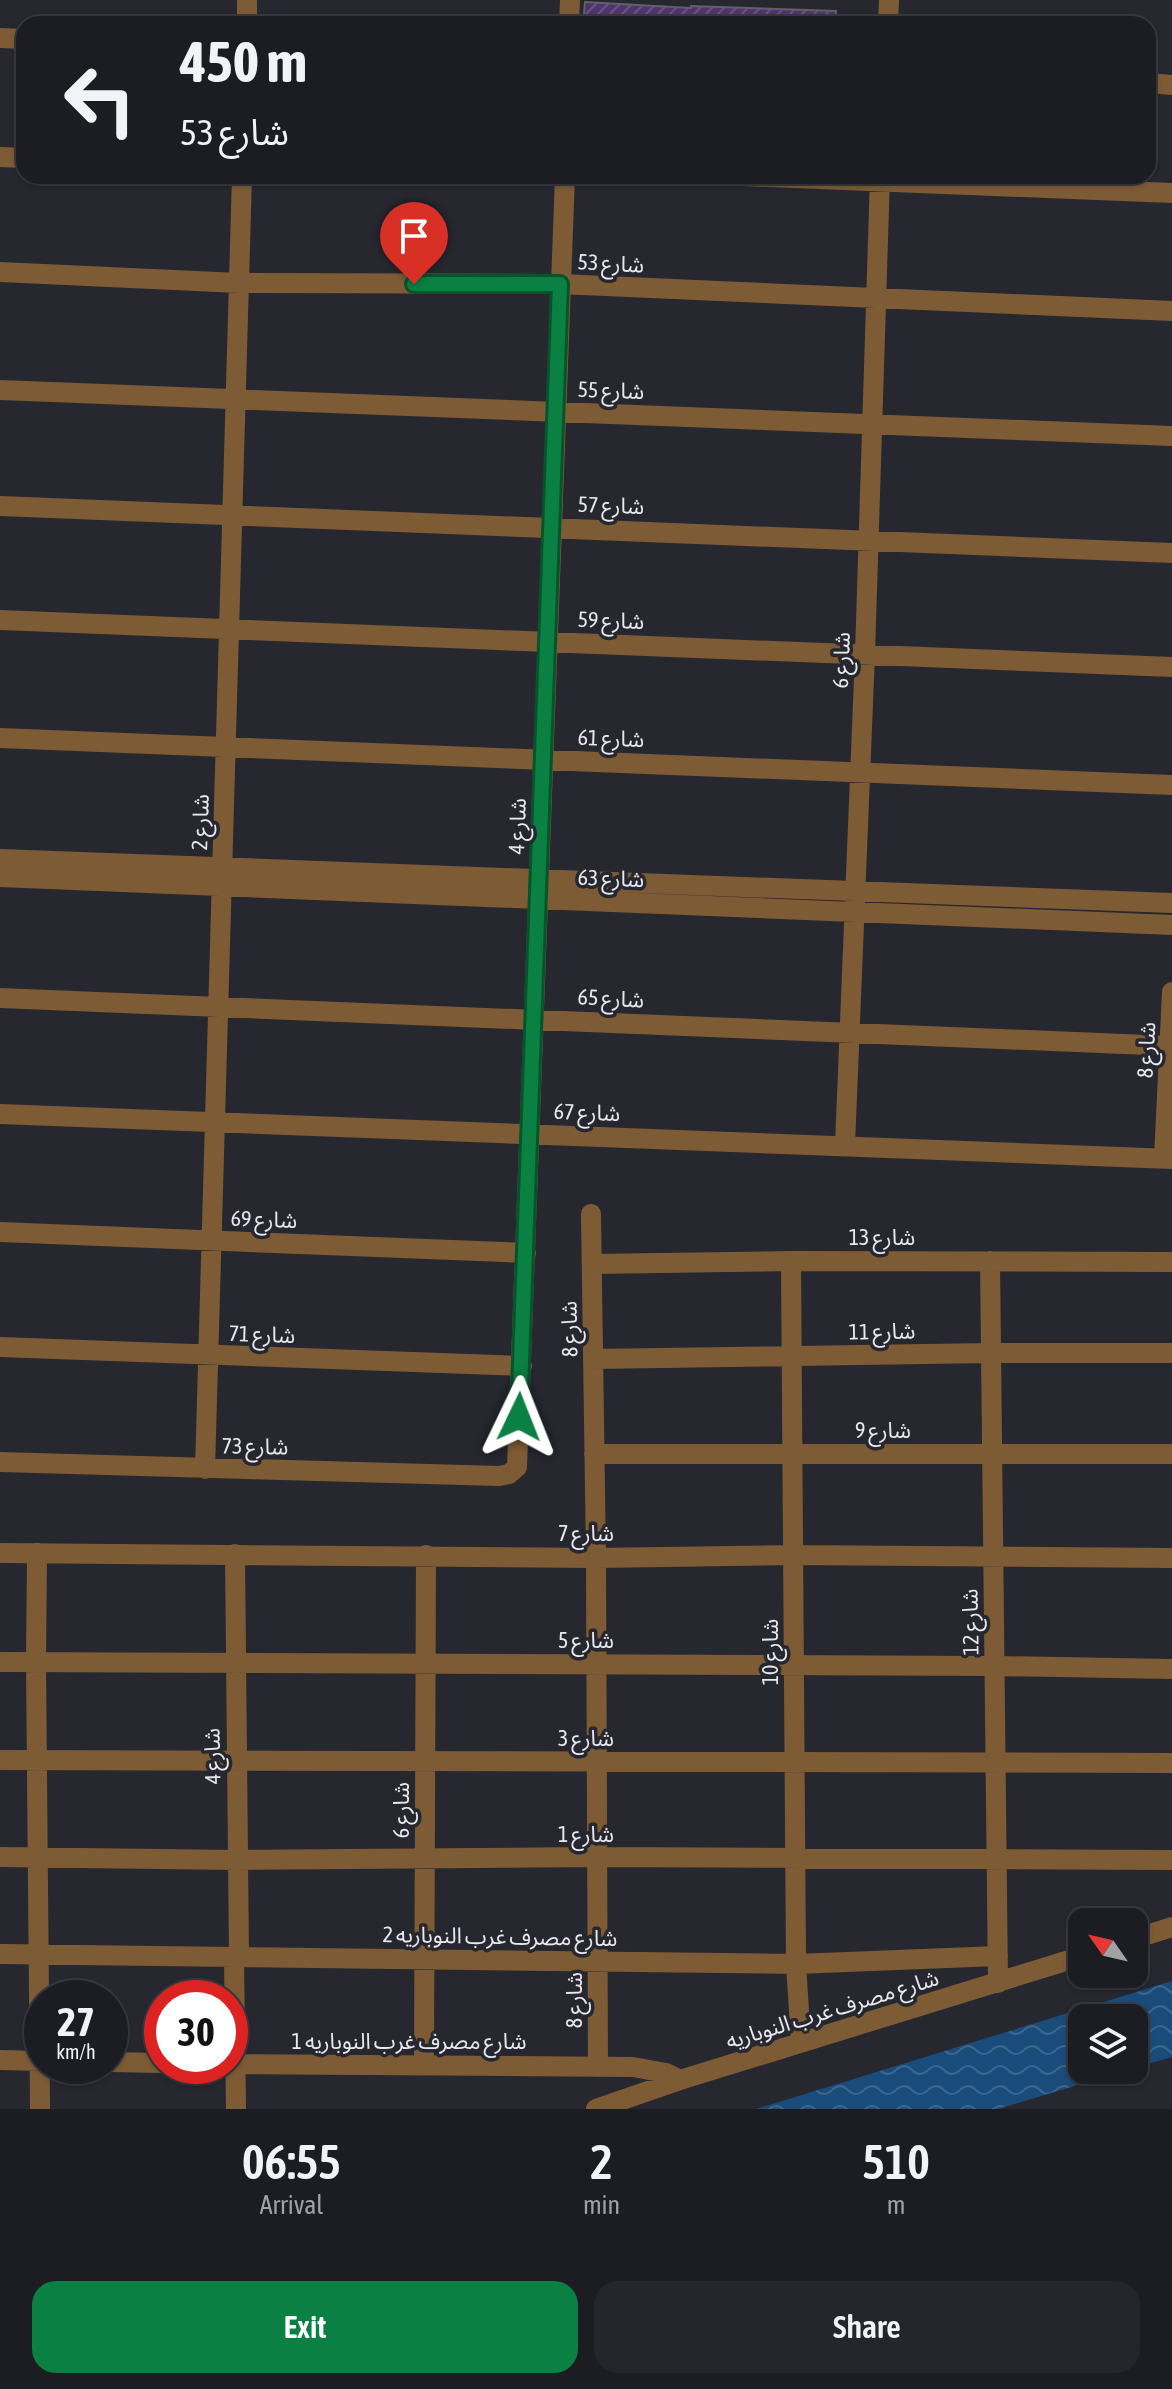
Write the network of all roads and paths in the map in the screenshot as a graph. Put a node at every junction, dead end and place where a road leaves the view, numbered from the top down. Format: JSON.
{"nodes":[{"id":1,"x":242,"y":184,"type":"edge"},
{"id":2,"x":565,"y":184,"type":"edge"},
{"id":3,"x":880,"y":184,"type":"edge"},
{"id":4,"x":997,"y":184,"type":"edge"},
{"id":5,"x":1172,"y":193,"type":"edge"},
{"id":6,"x":0,"y":272,"type":"edge"},
{"id":7,"x":239,"y":283,"type":"junction"},
{"id":8,"x":560,"y":284,"type":"junction"},
{"id":9,"x":877,"y":299,"type":"junction"},
{"id":10,"x":1172,"y":311,"type":"edge"},
{"id":11,"x":0,"y":390,"type":"edge"},
{"id":12,"x":236,"y":401,"type":"junction"},
{"id":13,"x":556,"y":412,"type":"junction"},
{"id":14,"x":873,"y":423,"type":"junction"},
{"id":15,"x":1172,"y":436,"type":"edge"},
{"id":16,"x":0,"y":506,"type":"edge"},
{"id":17,"x":233,"y":516,"type":"junction"},
{"id":18,"x":551,"y":527,"type":"junction"},
{"id":19,"x":869,"y":539,"type":"junction"},
{"id":20,"x":1172,"y":553,"type":"edge"},
{"id":21,"x":0,"y":620,"type":"edge"},
{"id":22,"x":229,"y":631,"type":"junction"},
{"id":23,"x":548,"y":641,"type":"junction"},
{"id":24,"x":865,"y":654,"type":"junction"},
{"id":25,"x":1172,"y":667,"type":"edge"},
{"id":26,"x":0,"y":738,"type":"edge"},
{"id":27,"x":226,"y":748,"type":"junction"},
{"id":28,"x":543,"y":759,"type":"junction"},
{"id":29,"x":860,"y":771,"type":"junction"},
{"id":30,"x":1172,"y":785,"type":"edge"},
{"id":31,"x":0,"y":859,"type":"edge"},
{"id":32,"x":223,"y":866,"type":"junction"},
{"id":33,"x":0,"y":877,"type":"edge"},
{"id":34,"x":222,"y":888,"type":"junction"},
{"id":35,"x":538,"y":889,"type":"junction"},
{"id":36,"x":855,"y":901,"type":"junction"},
{"id":37,"x":1172,"y":903,"type":"edge"},
{"id":38,"x":1172,"y":925,"type":"edge"},
{"id":39,"x":1172,"y":992,"type":"edge"},
{"id":40,"x":0,"y":998,"type":"edge"},
{"id":41,"x":218,"y":1007,"type":"junction"},
{"id":42,"x":534,"y":1019,"type":"junction"},
{"id":43,"x":850,"y":1033,"type":"junction"},
{"id":44,"x":1171,"y":1046,"type":"edge"},
{"id":45,"x":0,"y":1114,"type":"edge"},
{"id":46,"x":215,"y":1123,"type":"junction"},
{"id":47,"x":530,"y":1134,"type":"junction"},
{"id":48,"x":845,"y":1145,"type":"junction"},
{"id":49,"x":1168,"y":1158,"type":"edge"},
{"id":50,"x":591,"y":1214,"type":"dead end"},
{"id":51,"x":0,"y":1232,"type":"edge"},
{"id":52,"x":212,"y":1241,"type":"junction"},
{"id":53,"x":526,"y":1253,"type":"junction"},
{"id":54,"x":791,"y":1261,"type":"junction"},
{"id":55,"x":990,"y":1261,"type":"junction"},
{"id":56,"x":1172,"y":1262,"type":"edge"},
{"id":57,"x":592,"y":1264,"type":"junction"},
{"id":58,"x":0,"y":1347,"type":"edge"},
{"id":59,"x":991,"y":1353,"type":"junction"},
{"id":60,"x":1172,"y":1353,"type":"edge"},
{"id":61,"x":208,"y":1356,"type":"junction"},
{"id":62,"x":792,"y":1356,"type":"junction"},
{"id":63,"x":593,"y":1359,"type":"junction"},
{"id":64,"x":522,"y":1366,"type":"junction"},
{"id":65,"x":594,"y":1454,"type":"junction"},
{"id":66,"x":792,"y":1454,"type":"junction"},
{"id":67,"x":992,"y":1454,"type":"junction"},
{"id":68,"x":1172,"y":1454,"type":"edge"},
{"id":69,"x":0,"y":1462,"type":"edge"},
{"id":70,"x":205,"y":1469,"type":"junction"},
{"id":71,"x":509,"y":1474,"type":"joint"},
{"id":72,"x":0,"y":1553,"type":"edge"},
{"id":73,"x":37,"y":1553,"type":"junction"},
{"id":74,"x":235,"y":1554,"type":"junction"},
{"id":75,"x":426,"y":1555,"type":"junction"},
{"id":76,"x":793,"y":1555,"type":"junction"},
{"id":77,"x":993,"y":1556,"type":"junction"},
{"id":78,"x":596,"y":1558,"type":"junction"},
{"id":79,"x":1172,"y":1558,"type":"edge"},
{"id":80,"x":0,"y":1662,"type":"edge"},
{"id":81,"x":36,"y":1662,"type":"junction"},
{"id":82,"x":236,"y":1663,"type":"junction"},
{"id":83,"x":426,"y":1664,"type":"junction"},
{"id":84,"x":596,"y":1665,"type":"junction"},
{"id":85,"x":794,"y":1665,"type":"junction"},
{"id":86,"x":995,"y":1666,"type":"junction"},
{"id":87,"x":1172,"y":1669,"type":"edge"},
{"id":88,"x":0,"y":1760,"type":"edge"},
{"id":89,"x":38,"y":1760,"type":"junction"},
{"id":90,"x":236,"y":1761,"type":"junction"},
{"id":91,"x":425,"y":1761,"type":"junction"},
{"id":92,"x":597,"y":1762,"type":"junction"},
{"id":93,"x":795,"y":1762,"type":"junction"},
{"id":94,"x":996,"y":1763,"type":"junction"},
{"id":95,"x":1172,"y":1763,"type":"edge"},
{"id":96,"x":0,"y":1857,"type":"edge"},
{"id":97,"x":598,"y":1857,"type":"junction"},
{"id":98,"x":38,"y":1858,"type":"junction"},
{"id":99,"x":425,"y":1858,"type":"junction"},
{"id":100,"x":238,"y":1860,"type":"junction"},
{"id":101,"x":795,"y":1860,"type":"junction"},
{"id":102,"x":1172,"y":1860,"type":"edge"},
{"id":103,"x":997,"y":1861,"type":"junction"},
{"id":104,"x":1172,"y":1927,"type":"edge"},
{"id":105,"x":1148,"y":1935,"type":"edge"},
{"id":106,"x":0,"y":1954,"type":"edge"},
{"id":107,"x":39,"y":1954,"type":"junction"},
{"id":108,"x":998,"y":1956,"type":"junction"},
{"id":109,"x":236,"y":1958,"type":"junction"},
{"id":110,"x":424,"y":1959,"type":"junction"},
{"id":111,"x":1068,"y":1960,"type":"edge"},
{"id":112,"x":598,"y":1961,"type":"junction"},
{"id":113,"x":796,"y":1964,"type":"junction"},
{"id":114,"x":39,"y":1980,"type":"edge"},
{"id":115,"x":235,"y":1980,"type":"edge"},
{"id":116,"x":998,"y":1983,"type":"junction"},
{"id":117,"x":801,"y":2042,"type":"junction"},
{"id":118,"x":0,"y":2060,"type":"edge"},
{"id":119,"x":24,"y":2061,"type":"edge"},
{"id":120,"x":248,"y":2064,"type":"edge"},
{"id":121,"x":424,"y":2065,"type":"junction"},
{"id":122,"x":598,"y":2067,"type":"junction"},
{"id":123,"x":680,"y":2080,"type":"junction"},
{"id":124,"x":41,"y":2084,"type":"edge"},
{"id":125,"x":234,"y":2084,"type":"edge"},
{"id":126,"x":40,"y":2109,"type":"edge"},
{"id":127,"x":236,"y":2109,"type":"edge"},
{"id":128,"x":596,"y":2109,"type":"edge"}],
"edges":[{"from":1,"to":7,"type":"street","name":"شارع 2"},
{"from":2,"to":8,"type":"street","name":"شارع 4"},
{"from":3,"to":9,"type":"street","name":"شارع 6"},
{"from":4,"to":5,"type":"street"},
{"from":6,"to":7,"type":"street","name":"شارع 53"},
{"from":7,"to":8,"type":"street","name":"شارع 53"},
{"from":7,"to":12,"type":"street","name":"شارع 2"},
{"from":8,"to":9,"type":"street","name":"شارع 53"},
{"from":8,"to":13,"type":"street","name":"شارع 4"},
{"from":9,"to":10,"type":"street","name":"شارع 53"},
{"from":9,"to":14,"type":"street","name":"شارع 6"},
{"from":11,"to":12,"type":"street","name":"شارع 55"},
{"from":12,"to":13,"type":"street","name":"شارع 55"},
{"from":12,"to":17,"type":"street","name":"شارع 2"},
{"from":13,"to":14,"type":"street","name":"شارع 55"},
{"from":13,"to":18,"type":"street","name":"شارع 4"},
{"from":14,"to":15,"type":"street","name":"شارع 55"},
{"from":14,"to":19,"type":"street","name":"شارع 6"},
{"from":16,"to":17,"type":"street","name":"شارع 57"},
{"from":17,"to":18,"type":"street","name":"شارع 57"},
{"from":17,"to":22,"type":"street","name":"شارع 2"},
{"from":18,"to":19,"type":"street","name":"شارع 57"},
{"from":18,"to":23,"type":"street","name":"شارع 4"},
{"from":19,"to":20,"type":"street","name":"شارع 57"},
{"from":19,"to":24,"type":"street","name":"شارع 6"},
{"from":21,"to":22,"type":"street","name":"شارع 59"},
{"from":22,"to":23,"type":"street","name":"شارع 59"},
{"from":22,"to":27,"type":"street","name":"شارع 2"},
{"from":23,"to":24,"type":"street","name":"شارع 59"},
{"from":23,"to":28,"type":"street","name":"شارع 4"},
{"from":24,"to":25,"type":"street","name":"شارع 59"},
{"from":24,"to":29,"type":"street","name":"شارع 6"},
{"from":26,"to":27,"type":"street","name":"شارع 61"},
{"from":27,"to":28,"type":"street","name":"شارع 61"},
{"from":27,"to":32,"type":"street","name":"شارع 2"},
{"from":28,"to":29,"type":"street","name":"شارع 61"},
{"from":28,"to":35,"type":"street","name":"شارع 4"},
{"from":29,"to":30,"type":"street","name":"شارع 61"},
{"from":29,"to":36,"type":"street","name":"شارع 6"},
{"from":31,"to":32,"type":"street","name":"شارع 63"},
{"from":32,"to":34,"type":"street","name":"شارع 2"},
{"from":32,"to":35,"type":"street","name":"شارع 63"},
{"from":33,"to":34,"type":"street","name":"شارع 63"},
{"from":34,"to":35,"type":"street","name":"شارع 63"},
{"from":34,"to":41,"type":"street","name":"شارع 2"},
{"from":35,"to":36,"type":"street","name":"شارع 63"},
{"from":35,"to":42,"type":"street","name":"شارع 4"},
{"from":36,"to":37,"type":"street","name":"شارع 63"},
{"from":36,"to":38,"type":"street","name":"شارع 63"},
{"from":36,"to":43,"type":"street","name":"شارع 6"},
{"from":39,"to":44,"type":"street","name":"شارع 8"},
{"from":40,"to":41,"type":"street","name":"شارع 65"},
{"from":41,"to":42,"type":"street","name":"شارع 65"},
{"from":41,"to":46,"type":"street","name":"شارع 2"},
{"from":42,"to":43,"type":"street","name":"شارع 65"},
{"from":42,"to":47,"type":"street","name":"شارع 4"},
{"from":43,"to":44,"type":"street","name":"شارع 65"},
{"from":43,"to":48,"type":"street","name":"شارع 6"},
{"from":44,"to":49,"type":"street","name":"شارع 8"},
{"from":45,"to":46,"type":"street","name":"شارع 67"},
{"from":46,"to":47,"type":"street","name":"شارع 67"},
{"from":46,"to":52,"type":"street","name":"شارع 2"},
{"from":47,"to":48,"type":"street","name":"شارع 67"},
{"from":47,"to":53,"type":"street","name":"شارع 4"},
{"from":48,"to":49,"type":"street","name":"شارع 67"},
{"from":50,"to":57,"type":"street","name":"شارع 8"},
{"from":51,"to":52,"type":"street","name":"شارع 69"},
{"from":52,"to":53,"type":"street","name":"شارع 69"},
{"from":52,"to":61,"type":"street","name":"شارع 2"},
{"from":53,"to":64,"type":"street","name":"شارع 4"},
{"from":54,"to":55,"type":"street","name":"شارع 13"},
{"from":54,"to":57,"type":"street","name":"شارع 13"},
{"from":54,"to":62,"type":"street","name":"شارع 10"},
{"from":55,"to":56,"type":"street","name":"شارع 13"},
{"from":55,"to":59,"type":"street","name":"شارع 12"},
{"from":57,"to":63,"type":"street","name":"شارع 8"},
{"from":58,"to":61,"type":"street","name":"شارع 71"},
{"from":59,"to":60,"type":"street","name":"شارع 11"},
{"from":59,"to":62,"type":"street","name":"شارع 11"},
{"from":59,"to":67,"type":"street","name":"شارع 12"},
{"from":61,"to":64,"type":"street","name":"شارع 71"},
{"from":61,"to":70,"type":"street","name":"شارع 2"},
{"from":62,"to":63,"type":"street","name":"شارع 11"},
{"from":62,"to":66,"type":"street","name":"شارع 10"},
{"from":63,"to":65,"type":"street","name":"شارع 8"},
{"from":64,"to":71,"type":"street","name":"شارع 4"},
{"from":65,"to":66,"type":"street","name":"شارع 9"},
{"from":65,"to":78,"type":"street","name":"شارع 8"},
{"from":66,"to":67,"type":"street","name":"شارع 9"},
{"from":66,"to":76,"type":"street","name":"شارع 10"},
{"from":67,"to":68,"type":"street","name":"شارع 9"},
{"from":67,"to":77,"type":"street","name":"شارع 12"},
{"from":69,"to":70,"type":"street","name":"شارع 73"},
{"from":70,"to":71,"type":"street","name":"شارع 73"},
{"from":72,"to":73,"type":"street","name":"شارع 7"},
{"from":73,"to":74,"type":"street","name":"شارع 7"},
{"from":73,"to":81,"type":"street"},
{"from":74,"to":75,"type":"street","name":"شارع 7"},
{"from":74,"to":82,"type":"street","name":"شارع 4"},
{"from":75,"to":78,"type":"street","name":"شارع 7"},
{"from":75,"to":83,"type":"street","name":"شارع 6"},
{"from":76,"to":77,"type":"street","name":"شارع 7"},
{"from":76,"to":78,"type":"street","name":"شارع 7"},
{"from":76,"to":85,"type":"street","name":"شارع 10"},
{"from":77,"to":79,"type":"street","name":"شارع 7"},
{"from":77,"to":86,"type":"street","name":"شارع 12"},
{"from":78,"to":84,"type":"street","name":"شارع 8"},
{"from":80,"to":81,"type":"street","name":"شارع 5"},
{"from":81,"to":82,"type":"street","name":"شارع 5"},
{"from":81,"to":89,"type":"street"},
{"from":82,"to":83,"type":"street","name":"شارع 5"},
{"from":82,"to":90,"type":"street","name":"شارع 4"},
{"from":83,"to":84,"type":"street","name":"شارع 5"},
{"from":83,"to":91,"type":"street","name":"شارع 6"},
{"from":84,"to":85,"type":"street","name":"شارع 5"},
{"from":84,"to":92,"type":"street","name":"شارع 8"},
{"from":85,"to":86,"type":"street","name":"شارع 5"},
{"from":85,"to":93,"type":"street","name":"شارع 10"},
{"from":86,"to":87,"type":"street","name":"شارع 5"},
{"from":86,"to":94,"type":"street","name":"شارع 12"},
{"from":88,"to":89,"type":"street","name":"شارع 3"},
{"from":89,"to":90,"type":"street","name":"شارع 3"},
{"from":89,"to":98,"type":"street"},
{"from":90,"to":91,"type":"street","name":"شارع 3"},
{"from":90,"to":100,"type":"street","name":"شارع 4"},
{"from":91,"to":92,"type":"street","name":"شارع 3"},
{"from":91,"to":99,"type":"street","name":"شارع 6"},
{"from":92,"to":93,"type":"street","name":"شارع 3"},
{"from":92,"to":97,"type":"street","name":"شارع 8"},
{"from":93,"to":94,"type":"street","name":"شارع 3"},
{"from":93,"to":101,"type":"street","name":"شارع 10"},
{"from":94,"to":95,"type":"street","name":"شارع 3"},
{"from":94,"to":103,"type":"street","name":"شارع 12"},
{"from":96,"to":98,"type":"street","name":"شارع 1"},
{"from":97,"to":99,"type":"street","name":"شارع 1"},
{"from":97,"to":101,"type":"street","name":"شارع 1"},
{"from":97,"to":112,"type":"street","name":"شارع 8"},
{"from":98,"to":100,"type":"street","name":"شارع 1"},
{"from":98,"to":107,"type":"street"},
{"from":99,"to":100,"type":"street","name":"شارع 1"},
{"from":99,"to":110,"type":"street","name":"شارع 6"},
{"from":100,"to":109,"type":"street","name":"شارع 4"},
{"from":101,"to":103,"type":"street","name":"شارع 1"},
{"from":101,"to":113,"type":"street","name":"شارع 10"},
{"from":102,"to":103,"type":"street","name":"شارع 1"},
{"from":103,"to":108,"type":"street","name":"شارع 12"},
{"from":104,"to":105,"type":"street"},
{"from":106,"to":107,"type":"street","name":"شارع مصرف غرب النوباريه 2"},
{"from":107,"to":109,"type":"street","name":"شارع مصرف غرب النوباريه 2"},
{"from":107,"to":114,"type":"street"},
{"from":108,"to":113,"type":"street","name":"شارع مصرف غرب النوباريه 2"},
{"from":108,"to":116,"type":"street","name":"شارع 12"},
{"from":109,"to":110,"type":"street","name":"شارع مصرف غرب النوباريه 2"},
{"from":109,"to":115,"type":"street","name":"شارع 4"},
{"from":110,"to":112,"type":"street","name":"شارع مصرف غرب النوباريه 2"},
{"from":110,"to":121,"type":"street","name":"شارع 6"},
{"from":111,"to":116,"type":"street","name":"شارع مصرف غرب النوباريه"},
{"from":112,"to":113,"type":"street","name":"شارع مصرف غرب النوباريه 2"},
{"from":112,"to":122,"type":"street","name":"شارع 8"},
{"from":113,"to":117,"type":"street","name":"شارع 10"},
{"from":116,"to":117,"type":"street","name":"شارع مصرف غرب النوباريه"},
{"from":117,"to":123,"type":"street","name":"شارع مصرف غرب النوباريه"},
{"from":118,"to":119,"type":"street"},
{"from":120,"to":121,"type":"street","name":"شارع مصرف غرب النوباريه 1"},
{"from":121,"to":122,"type":"street","name":"شارع مصرف غرب النوباريه 1"},
{"from":122,"to":123,"type":"street","name":"شارع مصرف غرب النوباريه 1"},
{"from":123,"to":128,"type":"street","name":"شارع مصرف غرب النوباريه"},
{"from":124,"to":126,"type":"street"},
{"from":125,"to":127,"type":"street","name":"شارع 4"}]}
